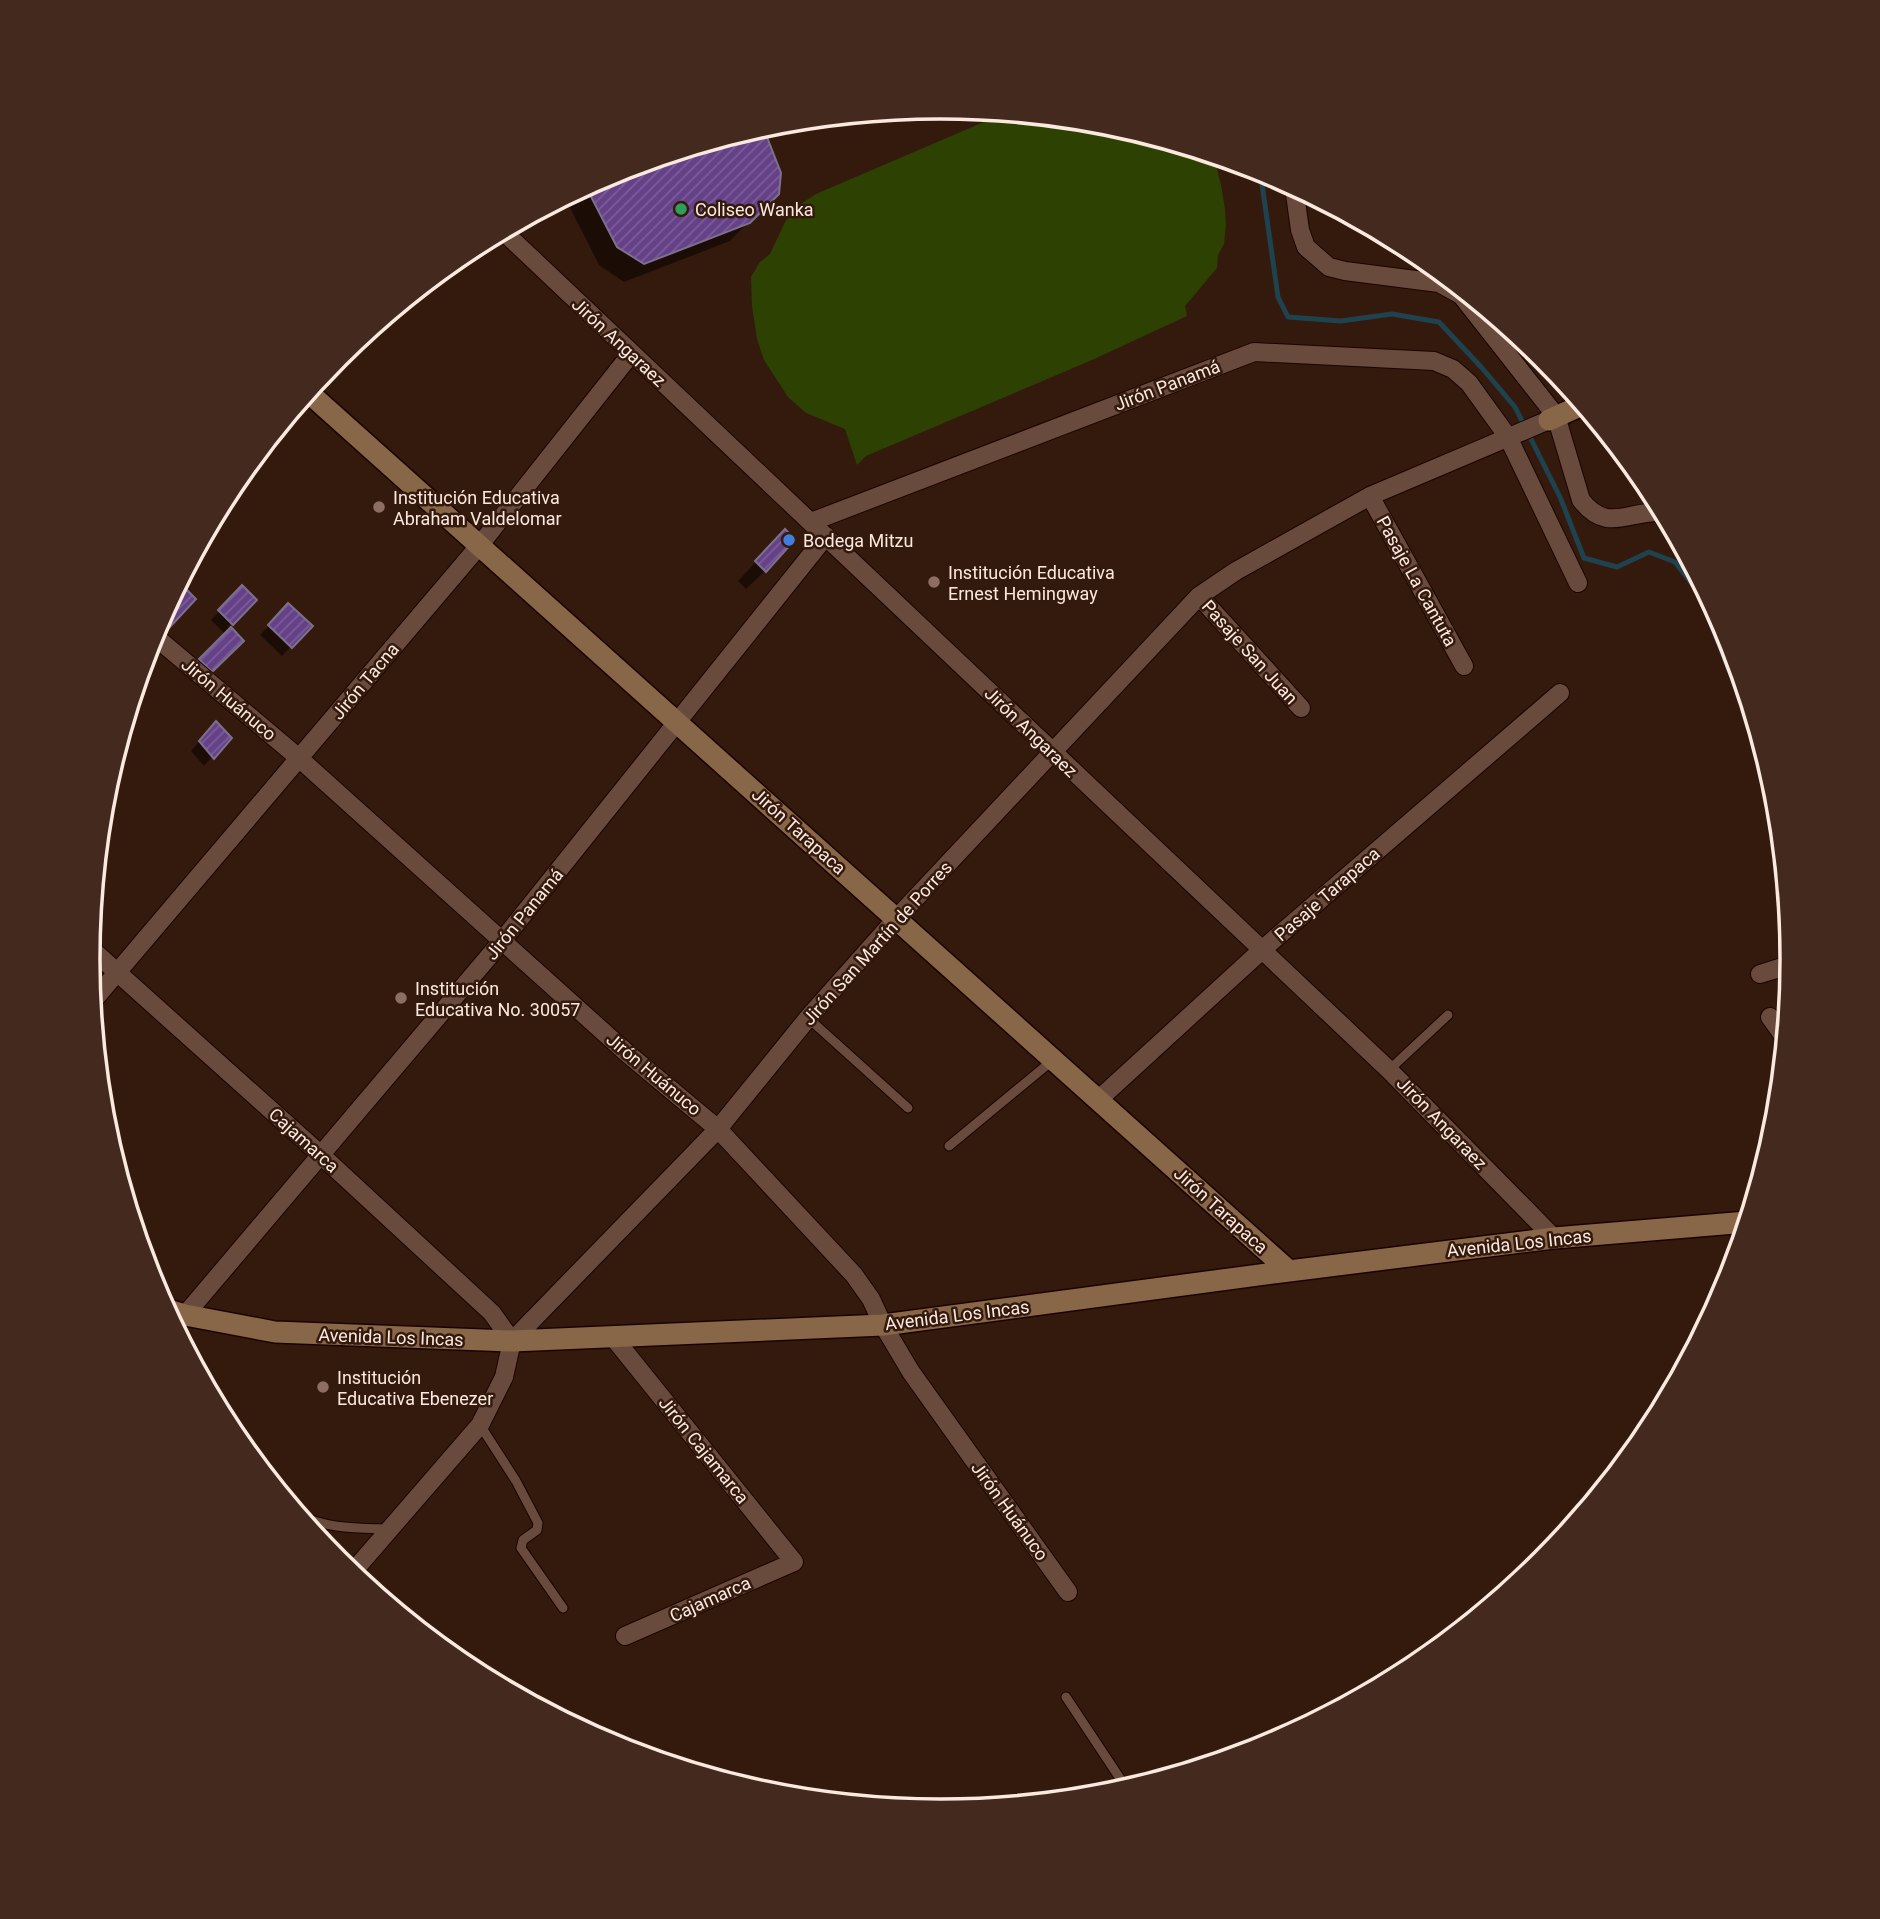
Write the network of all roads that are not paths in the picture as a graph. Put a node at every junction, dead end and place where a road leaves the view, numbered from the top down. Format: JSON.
{"nodes":[{"id":1,"x":1296,"y":198,"type":"edge"},
{"id":2,"x":510,"y":238,"type":"edge"},
{"id":3,"x":1438,"y":283,"type":"edge"},
{"id":4,"x":1472,"y":310,"type":"edge"},
{"id":5,"x":631,"y":354,"type":"junction"},
{"id":6,"x":315,"y":398,"type":"edge"},
{"id":7,"x":1575,"y":409,"type":"edge"},
{"id":8,"x":1553,"y":418,"type":"junction"},
{"id":9,"x":1511,"y":436,"type":"junction"},
{"id":10,"x":1370,"y":496,"type":"junction"},
{"id":11,"x":1651,"y":512,"type":"edge"},
{"id":12,"x":811,"y":522,"type":"junction"},
{"id":13,"x":826,"y":536,"type":"junction"},
{"id":14,"x":479,"y":546,"type":"junction"},
{"id":15,"x":1578,"y":583,"type":"dead end"},
{"id":16,"x":1199,"y":596,"type":"junction"},
{"id":17,"x":162,"y":643,"type":"edge"},
{"id":18,"x":1464,"y":666,"type":"dead end"},
{"id":19,"x":1560,"y":693,"type":"dead end"},
{"id":20,"x":1301,"y":708,"type":"dead end"},
{"id":21,"x":678,"y":723,"type":"junction"},
{"id":22,"x":1053,"y":752,"type":"junction"},
{"id":23,"x":300,"y":759,"type":"junction"},
{"id":24,"x":896,"y":919,"type":"junction"},
{"id":25,"x":502,"y":941,"type":"junction"},
{"id":26,"x":1262,"y":949,"type":"junction"},
{"id":27,"x":100,"y":957,"type":"edge"},
{"id":28,"x":1780,"y":968,"type":"edge"},
{"id":29,"x":117,"y":973,"type":"junction"},
{"id":30,"x":1760,"y":974,"type":"dead end"},
{"id":31,"x":101,"y":991,"type":"edge"},
{"id":32,"x":1448,"y":1016,"type":"dead end"},
{"id":33,"x":1770,"y":1017,"type":"dead end"},
{"id":34,"x":808,"y":1018,"type":"junction"},
{"id":35,"x":1777,"y":1027,"type":"edge"},
{"id":36,"x":1053,"y":1059,"type":"junction"},
{"id":37,"x":1390,"y":1070,"type":"junction"},
{"id":38,"x":1098,"y":1100,"type":"junction"},
{"id":39,"x":908,"y":1108,"type":"dead end"},
{"id":40,"x":718,"y":1129,"type":"junction"},
{"id":41,"x":950,"y":1146,"type":"dead end"},
{"id":42,"x":321,"y":1155,"type":"junction"},
{"id":43,"x":1737,"y":1226,"type":"edge"},
{"id":44,"x":1555,"y":1238,"type":"junction"},
{"id":45,"x":1289,"y":1271,"type":"junction"},
{"id":46,"x":177,"y":1310,"type":"edge"},
{"id":47,"x":178,"y":1313,"type":"edge"},
{"id":48,"x":883,"y":1325,"type":"junction"},
{"id":49,"x":613,"y":1337,"type":"junction"},
{"id":50,"x":512,"y":1341,"type":"junction"},
{"id":51,"x":480,"y":1425,"type":"junction"},
{"id":52,"x":314,"y":1521,"type":"edge"},
{"id":53,"x":389,"y":1529,"type":"junction"},
{"id":54,"x":794,"y":1562,"type":"joint"},
{"id":55,"x":358,"y":1565,"type":"edge"},
{"id":56,"x":1068,"y":1592,"type":"dead end"},
{"id":57,"x":563,"y":1608,"type":"dead end"},
{"id":58,"x":625,"y":1636,"type":"dead end"},
{"id":59,"x":1066,"y":1697,"type":"dead end"},
{"id":60,"x":1121,"y":1780,"type":"edge"}],
"edges":[{"from":1,"to":3,"type":"street"},
{"from":2,"to":5,"type":"street","name":"Jirón Angaraez"},
{"from":4,"to":8,"type":"street"},
{"from":5,"to":12,"type":"street","name":"Jirón Angaraez"},
{"from":5,"to":14,"type":"street","name":"Jirón Tacna"},
{"from":6,"to":14,"type":"street","name":"Jirón Tarapaca"},
{"from":7,"to":8,"type":"street"},
{"from":8,"to":9,"type":"street","name":"Jirón San Martín de Porres"},
{"from":8,"to":11,"type":"street"},
{"from":9,"to":10,"type":"street","name":"Jirón San Martín de Porres"},
{"from":9,"to":12,"type":"street","name":"Jirón Panamá"},
{"from":9,"to":15,"type":"street","name":"Jirón Panamá"},
{"from":10,"to":16,"type":"street","name":"Jirón San Martín de Porres"},
{"from":10,"to":18,"type":"street","name":"Pasaje La Cantuta"},
{"from":12,"to":13,"type":"street","name":"Jirón Angaraez"},
{"from":13,"to":21,"type":"street","name":"Jirón Panamá"},
{"from":13,"to":22,"type":"street","name":"Jirón Angaraez"},
{"from":14,"to":21,"type":"street","name":"Jirón Tarapaca"},
{"from":14,"to":23,"type":"street","name":"Jirón Tacna"},
{"from":16,"to":20,"type":"street","name":"Pasaje San Juan"},
{"from":16,"to":22,"type":"street","name":"Jirón San Martín de Porres"},
{"from":17,"to":23,"type":"street","name":"Jirón Huánuco"},
{"from":19,"to":26,"type":"street","name":"Pasaje Tarapaca"},
{"from":21,"to":24,"type":"street","name":"Jirón Tarapaca"},
{"from":21,"to":25,"type":"street","name":"Jirón Panamá"},
{"from":22,"to":24,"type":"street","name":"Jirón San Martín de Porres"},
{"from":22,"to":26,"type":"street","name":"Jirón Angaraez"},
{"from":23,"to":25,"type":"street","name":"Jirón Huánuco"},
{"from":23,"to":29,"type":"street","name":"Jirón Tacna"},
{"from":24,"to":34,"type":"street","name":"Jirón San Martín de Porres"},
{"from":24,"to":36,"type":"street","name":"Jirón Tarapaca"},
{"from":25,"to":40,"type":"street","name":"Jirón Huánuco"},
{"from":25,"to":42,"type":"street","name":"Jirón Panamá"},
{"from":26,"to":37,"type":"street","name":"Jirón Angaraez"},
{"from":26,"to":38,"type":"street","name":"Pasaje Tarapaca"},
{"from":27,"to":29,"type":"street","name":"Cajamarca"},
{"from":28,"to":30,"type":"street"},
{"from":29,"to":31,"type":"street","name":"Jirón Tacna"},
{"from":29,"to":42,"type":"street","name":"Cajamarca"},
{"from":32,"to":37,"type":"lane"},
{"from":33,"to":35,"type":"street"},
{"from":34,"to":39,"type":"lane"},
{"from":34,"to":40,"type":"street","name":"Jirón San Martín de Porres"},
{"from":36,"to":38,"type":"street","name":"Jirón Tarapaca"},
{"from":36,"to":41,"type":"lane"},
{"from":37,"to":44,"type":"street","name":"Jirón Angaraez"},
{"from":38,"to":45,"type":"street","name":"Jirón Tarapaca"},
{"from":40,"to":48,"type":"street","name":"Jirón Huánuco"},
{"from":40,"to":50,"type":"street","name":"Jirón San Martín de Porres"},
{"from":42,"to":46,"type":"street","name":"Jirón Panamá"},
{"from":42,"to":50,"type":"street","name":"Cajamarca"},
{"from":43,"to":44,"type":"street","name":"Avenida Los Incas"},
{"from":44,"to":45,"type":"street","name":"Avenida Los Incas"},
{"from":45,"to":48,"type":"street","name":"Avenida Los Incas"},
{"from":47,"to":50,"type":"street","name":"Avenida Los Incas"},
{"from":48,"to":49,"type":"street","name":"Avenida Los Incas"},
{"from":48,"to":56,"type":"street","name":"Jirón Huánuco"},
{"from":49,"to":50,"type":"street","name":"Avenida Los Incas"},
{"from":49,"to":54,"type":"street","name":"Jirón Cajamarca"},
{"from":50,"to":51,"type":"street"},
{"from":51,"to":53,"type":"street"},
{"from":51,"to":57,"type":"lane"},
{"from":52,"to":53,"type":"lane"},
{"from":53,"to":55,"type":"street"},
{"from":54,"to":58,"type":"street","name":"Cajamarca"},
{"from":59,"to":60,"type":"lane"}]}
